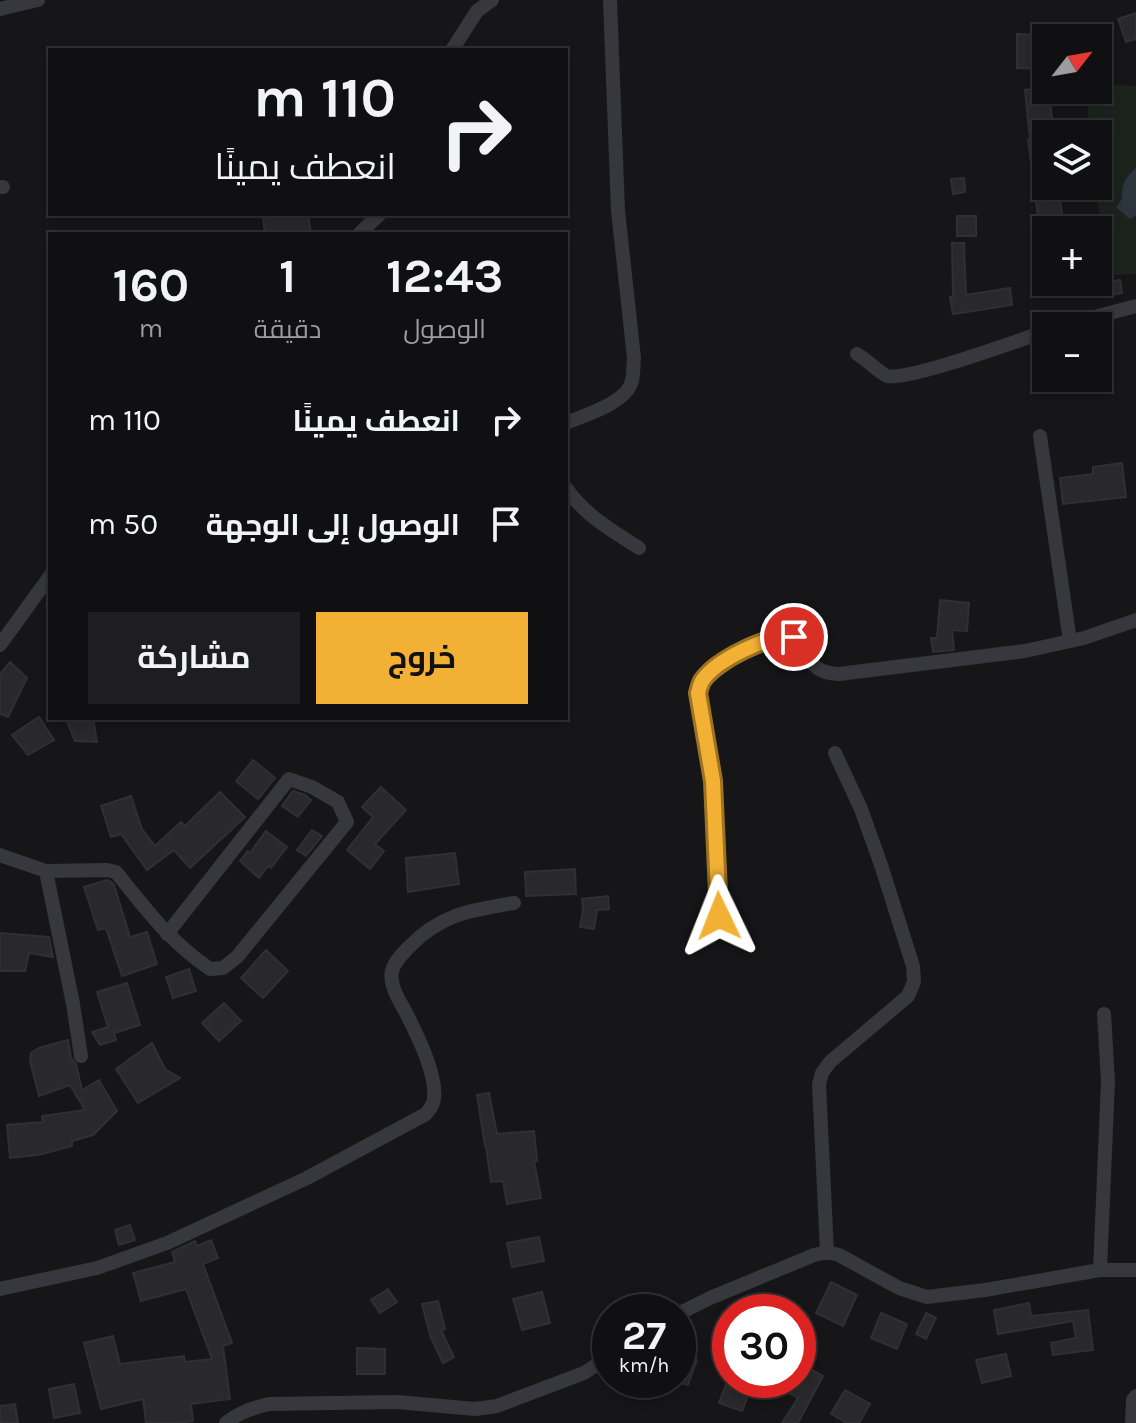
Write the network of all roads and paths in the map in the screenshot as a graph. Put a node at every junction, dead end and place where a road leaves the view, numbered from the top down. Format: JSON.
{"nodes":[{"id":1,"x":38,"y":0,"type":"edge"},
{"id":2,"x":492,"y":0,"type":"edge"},
{"id":3,"x":610,"y":0,"type":"edge"},
{"id":4,"x":0,"y":9,"type":"edge"},
{"id":5,"x":453,"y":48,"type":"edge"},
{"id":6,"x":378,"y":216,"type":"edge"},
{"id":7,"x":361,"y":232,"type":"edge"},
{"id":8,"x":1136,"y":306,"type":"edge"},
{"id":9,"x":1112,"y":312,"type":"edge"},
{"id":10,"x":1032,"y":336,"type":"edge"},
{"id":11,"x":857,"y":354,"type":"dead end"},
{"id":12,"x":568,"y":422,"type":"edge"},
{"id":13,"x":1040,"y":436,"type":"dead end"},
{"id":14,"x":568,"y":491,"type":"edge"},
{"id":15,"x":639,"y":548,"type":"dead end"},
{"id":16,"x":48,"y":579,"type":"edge"},
{"id":17,"x":1136,"y":620,"type":"edge"},
{"id":18,"x":1070,"y":641,"type":"junction"},
{"id":19,"x":0,"y":645,"type":"edge"},
{"id":20,"x":835,"y":753,"type":"dead end"},
{"id":21,"x":0,"y":855,"type":"edge"},
{"id":22,"x":46,"y":871,"type":"junction"},
{"id":23,"x":514,"y":903,"type":"dead end"},
{"id":24,"x":719,"y":916,"type":"dead end"},
{"id":25,"x":167,"y":934,"type":"junction"},
{"id":26,"x":1104,"y":1014,"type":"dead end"},
{"id":27,"x":81,"y":1056,"type":"dead end"},
{"id":28,"x":827,"y":1252,"type":"junction"},
{"id":29,"x":1100,"y":1270,"type":"junction"},
{"id":30,"x":1136,"y":1270,"type":"edge"},
{"id":31,"x":0,"y":1289,"type":"edge"},
{"id":32,"x":696,"y":1305,"type":"edge"},
{"id":33,"x":592,"y":1368,"type":"edge"},
{"id":34,"x":1136,"y":1396,"type":"edge"},
{"id":35,"x":226,"y":1423,"type":"edge"},
{"id":36,"x":1132,"y":1423,"type":"edge"}],
"edges":[{"from":1,"to":4,"type":"street"},
{"from":2,"to":5,"type":"street"},
{"from":3,"to":12,"type":"street"},
{"from":6,"to":7,"type":"street"},
{"from":8,"to":9,"type":"street"},
{"from":10,"to":11,"type":"street"},
{"from":13,"to":18,"type":"street"},
{"from":14,"to":15,"type":"street"},
{"from":16,"to":19,"type":"street"},
{"from":17,"to":18,"type":"street"},
{"from":18,"to":24,"type":"street"},
{"from":20,"to":28,"type":"street"},
{"from":21,"to":22,"type":"street"},
{"from":22,"to":25,"type":"street"},
{"from":22,"to":27,"type":"street"},
{"from":23,"to":31,"type":"street"},
{"from":25,"to":25,"type":"street"},
{"from":26,"to":29,"type":"street"},
{"from":28,"to":29,"type":"street"},
{"from":28,"to":32,"type":"street"},
{"from":29,"to":30,"type":"street"},
{"from":33,"to":35,"type":"street"},
{"from":34,"to":36,"type":"street"}]}
